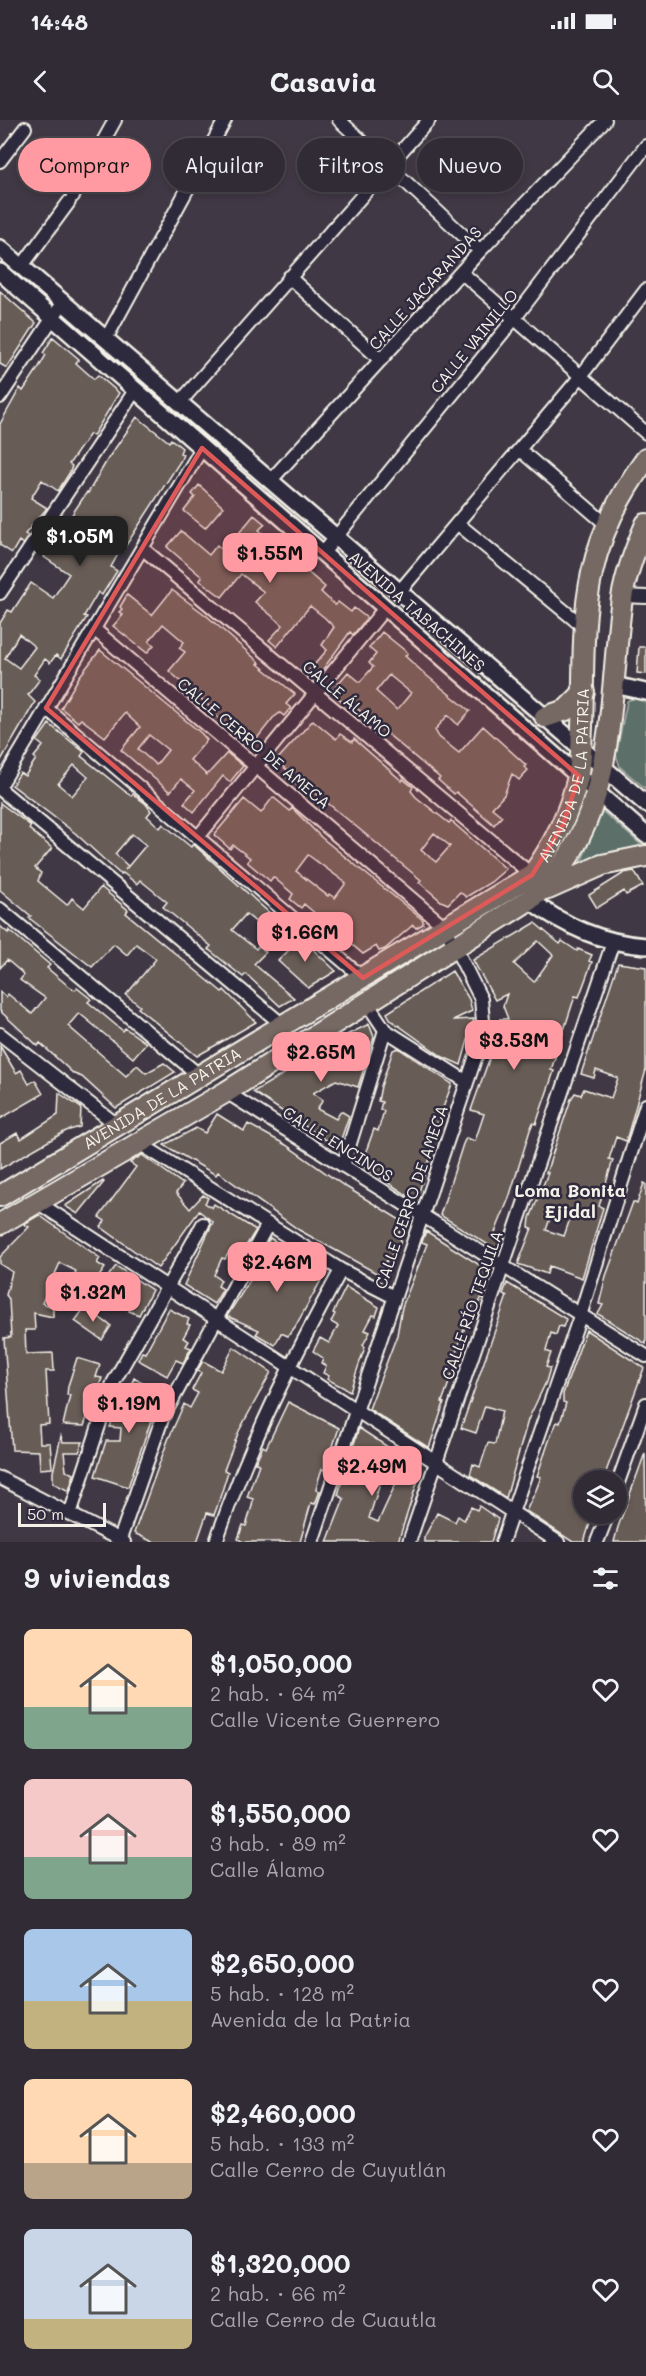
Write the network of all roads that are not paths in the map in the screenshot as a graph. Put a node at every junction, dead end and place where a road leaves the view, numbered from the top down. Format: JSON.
{"nodes":[{"id":1,"x":115,"y":120,"type":"edge"},
{"id":2,"x":225,"y":120,"type":"edge"},
{"id":3,"x":339,"y":120,"type":"edge"},
{"id":4,"x":429,"y":120,"type":"edge"},
{"id":5,"x":605,"y":120,"type":"edge"},
{"id":6,"x":25,"y":128,"type":"dead end"},
{"id":7,"x":358,"y":138,"type":"edge"},
{"id":8,"x":405,"y":146,"type":"edge"},
{"id":9,"x":646,"y":146,"type":"edge"},
{"id":10,"x":0,"y":161,"type":"edge"},
{"id":11,"x":405,"y":182,"type":"edge"},
{"id":12,"x":363,"y":192,"type":"edge"},
{"id":13,"x":0,"y":248,"type":"edge"},
{"id":14,"x":480,"y":251,"type":"junction"},
{"id":15,"x":22,"y":266,"type":"junction"},
{"id":16,"x":0,"y":272,"type":"edge"},
{"id":17,"x":461,"y":272,"type":"junction"},
{"id":18,"x":289,"y":277,"type":"junction"},
{"id":19,"x":646,"y":290,"type":"edge"},
{"id":20,"x":64,"y":301,"type":"junction"},
{"id":21,"x":52,"y":317,"type":"junction"},
{"id":22,"x":514,"y":320,"type":"junction"},
{"id":23,"x":107,"y":337,"type":"junction"},
{"id":24,"x":381,"y":360,"type":"junction"},
{"id":25,"x":581,"y":376,"type":"junction"},
{"id":26,"x":136,"y":389,"type":"junction"},
{"id":27,"x":0,"y":397,"type":"edge"},
{"id":28,"x":181,"y":400,"type":"junction"},
{"id":29,"x":646,"y":434,"type":"edge"},
{"id":30,"x":202,"y":448,"type":"junction"},
{"id":31,"x":520,"y":450,"type":"junction"},
{"id":32,"x":646,"y":459,"type":"edge"},
{"id":33,"x":271,"y":480,"type":"junction"},
{"id":34,"x":457,"y":523,"type":"junction"},
{"id":35,"x":646,"y":524,"type":"edge"},
{"id":36,"x":607,"y":525,"type":"junction"},
{"id":37,"x":336,"y":537,"type":"junction"},
{"id":38,"x":142,"y":548,"type":"junction"},
{"id":39,"x":322,"y":553,"type":"junction"},
{"id":40,"x":399,"y":592,"type":"junction"},
{"id":41,"x":0,"y":593,"type":"edge"},
{"id":42,"x":622,"y":596,"type":"junction"},
{"id":43,"x":646,"y":597,"type":"edge"},
{"id":44,"x":385,"y":608,"type":"junction"},
{"id":45,"x":585,"y":628,"type":"junction"},
{"id":46,"x":94,"y":629,"type":"junction"},
{"id":47,"x":614,"y":686,"type":"junction"},
{"id":48,"x":584,"y":692,"type":"junction"},
{"id":49,"x":646,"y":692,"type":"edge"},
{"id":50,"x":315,"y":693,"type":"junction"},
{"id":51,"x":46,"y":708,"type":"junction"},
{"id":52,"x":545,"y":717,"type":"junction"},
{"id":53,"x":581,"y":748,"type":"junction"},
{"id":54,"x":256,"y":765,"type":"junction"},
{"id":55,"x":602,"y":765,"type":"junction"},
{"id":56,"x":579,"y":776,"type":"junction"},
{"id":57,"x":0,"y":787,"type":"edge"},
{"id":58,"x":597,"y":791,"type":"junction"},
{"id":59,"x":646,"y":804,"type":"edge"},
{"id":60,"x":646,"y":835,"type":"edge"},
{"id":61,"x":198,"y":837,"type":"junction"},
{"id":62,"x":646,"y":856,"type":"edge"},
{"id":63,"x":533,"y":890,"type":"junction"},
{"id":64,"x":0,"y":909,"type":"edge"},
{"id":65,"x":445,"y":927,"type":"junction"},
{"id":66,"x":613,"y":942,"type":"junction"},
{"id":67,"x":646,"y":946,"type":"edge"},
{"id":68,"x":456,"y":947,"type":"junction"},
{"id":69,"x":363,"y":978,"type":"junction"},
{"id":70,"x":367,"y":1003,"type":"junction"},
{"id":71,"x":284,"y":1026,"type":"junction"},
{"id":72,"x":385,"y":1030,"type":"junction"},
{"id":73,"x":0,"y":1034,"type":"edge"},
{"id":74,"x":200,"y":1076,"type":"junction"},
{"id":75,"x":467,"y":1082,"type":"junction"},
{"id":76,"x":226,"y":1092,"type":"junction"},
{"id":77,"x":646,"y":1105,"type":"edge"},
{"id":78,"x":117,"y":1125,"type":"junction"},
{"id":79,"x":139,"y":1143,"type":"junction"},
{"id":80,"x":343,"y":1166,"type":"junction"},
{"id":81,"x":0,"y":1196,"type":"edge"},
{"id":82,"x":37,"y":1202,"type":"junction"},
{"id":83,"x":422,"y":1216,"type":"junction"},
{"id":84,"x":0,"y":1224,"type":"edge"},
{"id":85,"x":202,"y":1224,"type":"dead end"},
{"id":86,"x":268,"y":1224,"type":"junction"},
{"id":87,"x":502,"y":1267,"type":"junction"},
{"id":88,"x":341,"y":1270,"type":"junction"},
{"id":89,"x":167,"y":1287,"type":"junction"},
{"id":90,"x":394,"y":1297,"type":"junction"},
{"id":91,"x":580,"y":1316,"type":"junction"},
{"id":92,"x":218,"y":1320,"type":"junction"},
{"id":93,"x":646,"y":1356,"type":"edge"},
{"id":94,"x":288,"y":1367,"type":"junction"},
{"id":95,"x":646,"y":1404,"type":"edge"},
{"id":96,"x":355,"y":1410,"type":"junction"},
{"id":97,"x":436,"y":1462,"type":"junction"},
{"id":98,"x":622,"y":1470,"type":"edge"},
{"id":99,"x":0,"y":1478,"type":"edge"},
{"id":100,"x":511,"y":1512,"type":"junction"},
{"id":101,"x":70,"y":1514,"type":"junction"},
{"id":102,"x":604,"y":1524,"type":"edge"},
{"id":103,"x":121,"y":1541,"type":"edge"},
{"id":104,"x":216,"y":1542,"type":"edge"},
{"id":105,"x":312,"y":1542,"type":"edge"},
{"id":106,"x":409,"y":1542,"type":"edge"},
{"id":107,"x":502,"y":1542,"type":"edge"},
{"id":108,"x":558,"y":1542,"type":"edge"},
{"id":109,"x":597,"y":1542,"type":"edge"}],
"edges":[{"from":1,"to":15,"type":"street"},
{"from":2,"to":23,"type":"street"},
{"from":3,"to":7,"type":"street"},
{"from":4,"to":8,"type":"street"},
{"from":5,"to":14,"type":"street","name":"CALLE JACARANDAS"},
{"from":6,"to":10,"type":"street"},
{"from":9,"to":22,"type":"street","name":"CALLE VAINILLO"},
{"from":11,"to":14,"type":"street"},
{"from":12,"to":18,"type":"street"},
{"from":13,"to":15,"type":"street","name":"AVENIDA TABACHINES"},
{"from":14,"to":17,"type":"street","name":"CALLE JACARANDAS"},
{"from":15,"to":20,"type":"street","name":"AVENIDA TABACHINES"},
{"from":16,"to":21,"type":"street","name":"AVENIDA TABACHINES"},
{"from":17,"to":22,"type":"street"},
{"from":17,"to":24,"type":"street","name":"CALLE JACARANDAS"},
{"from":18,"to":24,"type":"street"},
{"from":18,"to":28,"type":"street"},
{"from":19,"to":25,"type":"street"},
{"from":20,"to":21,"type":"street"},
{"from":20,"to":23,"type":"street","name":"AVENIDA TABACHINES"},
{"from":21,"to":26,"type":"street","name":"AVENIDA TABACHINES"},
{"from":21,"to":27,"type":"street"},
{"from":22,"to":25,"type":"street"},
{"from":22,"to":37,"type":"street","name":"CALLE VAINILLO"},
{"from":23,"to":28,"type":"street","name":"AVENIDA TABACHINES"},
{"from":24,"to":33,"type":"street","name":"CALLE JACARANDAS"},
{"from":25,"to":29,"type":"street"},
{"from":25,"to":31,"type":"street"},
{"from":26,"to":30,"type":"street","name":"AVENIDA TABACHINES"},
{"from":26,"to":41,"type":"street"},
{"from":28,"to":33,"type":"street","name":"AVENIDA TABACHINES"},
{"from":30,"to":38,"type":"street"},
{"from":30,"to":39,"type":"street","name":"AVENIDA TABACHINES"},
{"from":31,"to":34,"type":"street"},
{"from":31,"to":36,"type":"street"},
{"from":32,"to":36,"type":"main road","name":"AVENIDA DE LA PATRIA"},
{"from":33,"to":37,"type":"street","name":"AVENIDA TABACHINES"},
{"from":34,"to":40,"type":"street"},
{"from":34,"to":45,"type":"street"},
{"from":35,"to":42,"type":"main road","name":"AVENIDA DE LA PATRIA"},
{"from":36,"to":45,"type":"main road","name":"AVENIDA DE LA PATRIA"},
{"from":37,"to":39,"type":"street","name":"CALLE VAINILLO"},
{"from":37,"to":40,"type":"street","name":"AVENIDA TABACHINES"},
{"from":38,"to":46,"type":"street"},
{"from":38,"to":50,"type":"street","name":"CALLE ÁLAMO"},
{"from":39,"to":44,"type":"street","name":"AVENIDA TABACHINES"},
{"from":40,"to":52,"type":"street","name":"AVENIDA TABACHINES"},
{"from":42,"to":43,"type":"street"},
{"from":42,"to":47,"type":"main road","name":"AVENIDA DE LA PATRIA"},
{"from":44,"to":50,"type":"street"},
{"from":44,"to":56,"type":"street","name":"AVENIDA TABACHINES"},
{"from":45,"to":48,"type":"main road","name":"AVENIDA DE LA PATRIA"},
{"from":46,"to":51,"type":"street"},
{"from":46,"to":54,"type":"street","name":"CALLE CERRO DE AMECA"},
{"from":47,"to":49,"type":"street"},
{"from":47,"to":55,"type":"main road","name":"AVENIDA DE LA PATRIA"},
{"from":48,"to":52,"type":"main road"},
{"from":48,"to":53,"type":"main road","name":"AVENIDA DE LA PATRIA"},
{"from":50,"to":54,"type":"street"},
{"from":50,"to":63,"type":"street","name":"CALLE ÁLAMO"},
{"from":51,"to":57,"type":"street"},
{"from":51,"to":61,"type":"street"},
{"from":52,"to":53,"type":"street","name":"AVENIDA TABACHINES"},
{"from":53,"to":55,"type":"street","name":"AVENIDA TABACHINES"},
{"from":53,"to":56,"type":"main road","name":"AVENIDA DE LA PATRIA"},
{"from":54,"to":61,"type":"street"},
{"from":54,"to":65,"type":"street","name":"CALLE CERRO DE AMECA"},
{"from":55,"to":58,"type":"main road","name":"AVENIDA DE LA PATRIA"},
{"from":55,"to":59,"type":"street","name":"AVENIDA TABACHINES"},
{"from":56,"to":58,"type":"street","name":"AVENIDA TABACHINES"},
{"from":56,"to":63,"type":"main road","name":"AVENIDA DE LA PATRIA"},
{"from":57,"to":71,"type":"street"},
{"from":58,"to":60,"type":"street","name":"AVENIDA TABACHINES"},
{"from":58,"to":63,"type":"main road","name":"AVENIDA DE LA PATRIA"},
{"from":61,"to":69,"type":"street"},
{"from":62,"to":63,"type":"main road"},
{"from":63,"to":65,"type":"main road","name":"AVENIDA DE LA PATRIA"},
{"from":63,"to":66,"type":"street"},
{"from":63,"to":68,"type":"main road","name":"AVENIDA DE LA PATRIA"},
{"from":64,"to":74,"type":"street"},
{"from":65,"to":68,"type":"street","name":"CALLE CERRO DE AMECA"},
{"from":65,"to":69,"type":"main road","name":"AVENIDA DE LA PATRIA"},
{"from":66,"to":67,"type":"street"},
{"from":66,"to":87,"type":"street","name":"CALLE RÍO TEQUILA"},
{"from":68,"to":70,"type":"main road","name":"AVENIDA DE LA PATRIA"},
{"from":68,"to":75,"type":"street","name":"CALLE CERRO DE AMECA"},
{"from":69,"to":71,"type":"main road","name":"AVENIDA DE LA PATRIA"},
{"from":70,"to":72,"type":"street"},
{"from":70,"to":76,"type":"main road","name":"AVENIDA DE LA PATRIA"},
{"from":71,"to":74,"type":"main road","name":"AVENIDA DE LA PATRIA"},
{"from":72,"to":75,"type":"street"},
{"from":72,"to":80,"type":"street"},
{"from":73,"to":78,"type":"street"},
{"from":74,"to":78,"type":"main road","name":"AVENIDA DE LA PATRIA"},
{"from":75,"to":83,"type":"street","name":"CALLE CERRO DE AMECA"},
{"from":76,"to":79,"type":"main road","name":"AVENIDA DE LA PATRIA"},
{"from":76,"to":80,"type":"street","name":"CALLE ENCINOS"},
{"from":77,"to":91,"type":"street"},
{"from":78,"to":81,"type":"main road","name":"AVENIDA DE LA PATRIA"},
{"from":79,"to":82,"type":"main road","name":"AVENIDA DE LA PATRIA"},
{"from":79,"to":86,"type":"street"},
{"from":80,"to":83,"type":"street","name":"CALLE ENCINOS"},
{"from":82,"to":84,"type":"main road","name":"AVENIDA DE LA PATRIA"},
{"from":82,"to":89,"type":"street"},
{"from":83,"to":87,"type":"street","name":"CALLE ENCINOS"},
{"from":83,"to":90,"type":"street","name":"CALLE CERRO DE AMECA"},
{"from":85,"to":89,"type":"street"},
{"from":86,"to":88,"type":"street"},
{"from":86,"to":92,"type":"street"},
{"from":87,"to":91,"type":"street","name":"CALLE ENCINOS"},
{"from":87,"to":97,"type":"street","name":"CALLE RÍO TEQUILA"},
{"from":88,"to":90,"type":"street"},
{"from":88,"to":94,"type":"street"},
{"from":89,"to":92,"type":"street"},
{"from":89,"to":101,"type":"street"},
{"from":90,"to":96,"type":"street","name":"CALLE CERRO DE AMECA"},
{"from":91,"to":93,"type":"street","name":"CALLE ENCINOS"},
{"from":91,"to":100,"type":"street"},
{"from":92,"to":94,"type":"street"},
{"from":92,"to":103,"type":"street"},
{"from":94,"to":96,"type":"street"},
{"from":94,"to":104,"type":"street"},
{"from":95,"to":98,"type":"street"},
{"from":96,"to":97,"type":"street"},
{"from":96,"to":105,"type":"street","name":"CALLE CERRO DE AMECA"},
{"from":97,"to":100,"type":"street"},
{"from":97,"to":106,"type":"street","name":"CALLE RÍO TEQUILA"},
{"from":99,"to":101,"type":"street"},
{"from":100,"to":107,"type":"street"},
{"from":100,"to":108,"type":"street"},
{"from":101,"to":103,"type":"street"},
{"from":102,"to":109,"type":"street"}]}
